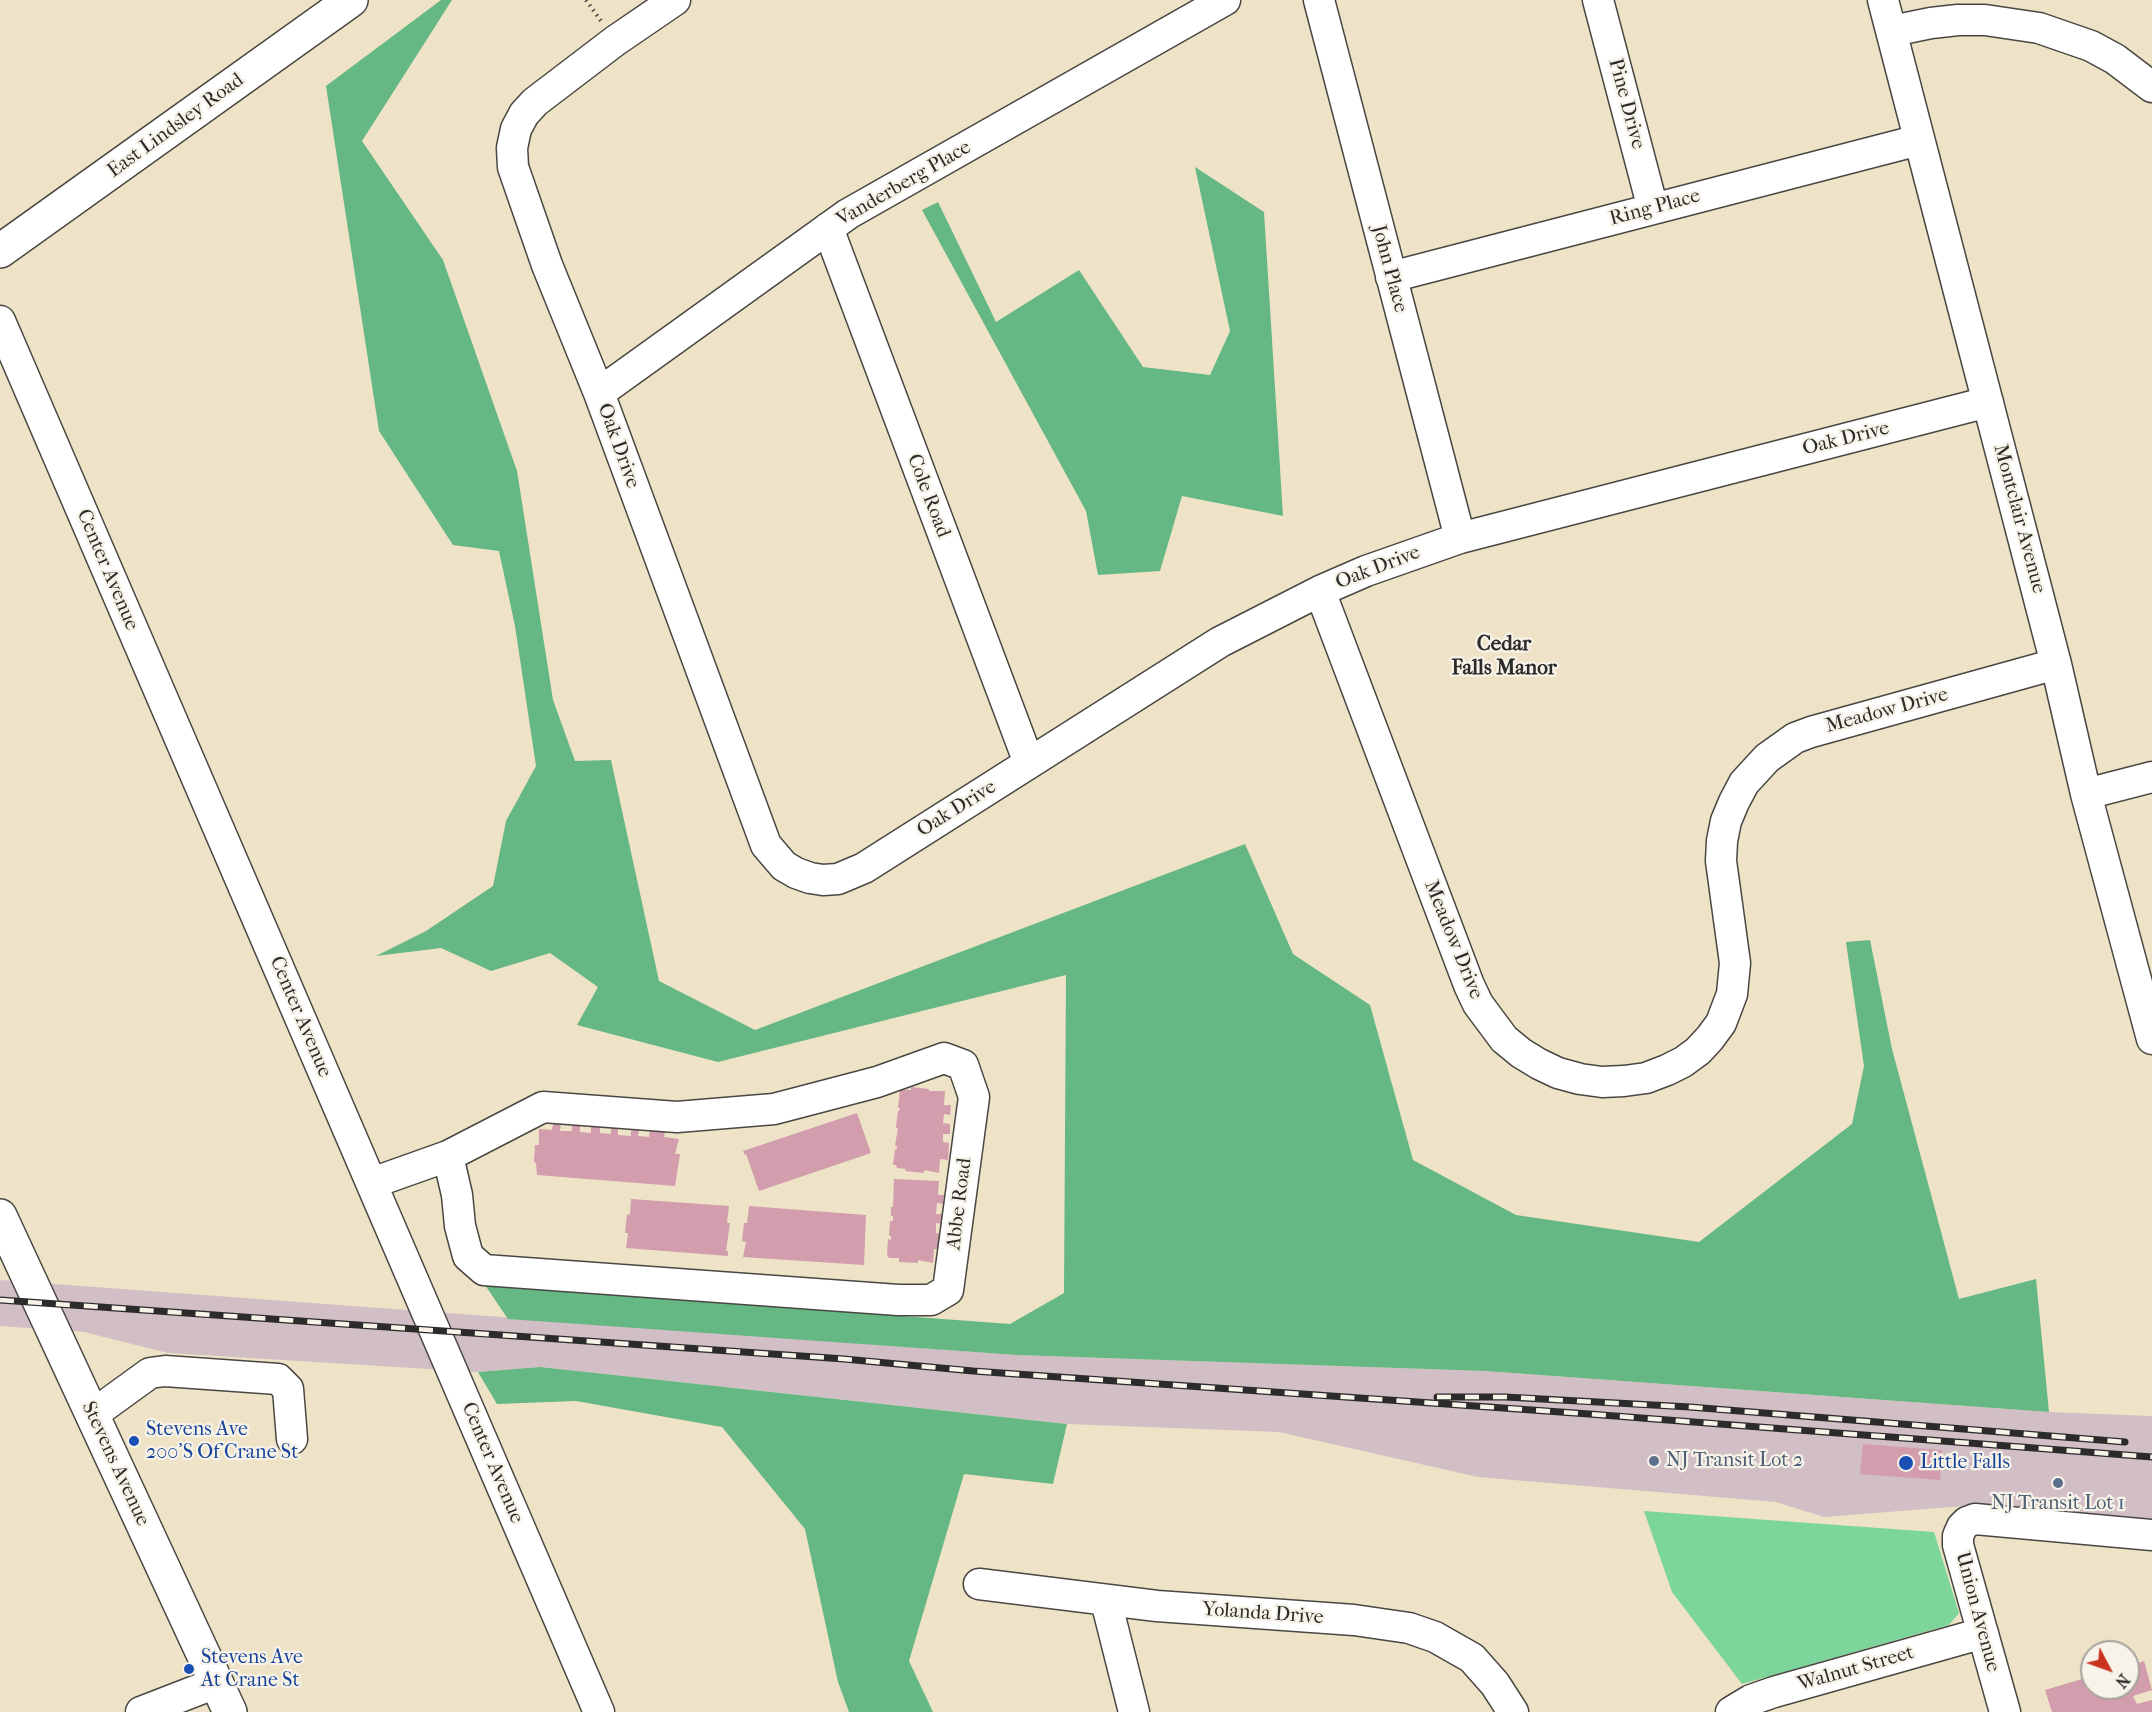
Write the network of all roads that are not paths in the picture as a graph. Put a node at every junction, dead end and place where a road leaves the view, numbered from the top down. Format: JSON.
{"nodes":[{"id":1,"x":351,"y":0,"type":"edge"},
{"id":2,"x":675,"y":0,"type":"edge"},
{"id":3,"x":1225,"y":0,"type":"edge"},
{"id":4,"x":1319,"y":0,"type":"edge"},
{"id":5,"x":1598,"y":0,"type":"edge"},
{"id":6,"x":1883,"y":0,"type":"edge"},
{"id":7,"x":1892,"y":31,"type":"junction"},
{"id":8,"x":2152,"y":87,"type":"edge"},
{"id":9,"x":1919,"y":140,"type":"junction"},
{"id":10,"x":1653,"y":209,"type":"junction"},
{"id":11,"x":828,"y":228,"type":"junction"},
{"id":12,"x":0,"y":251,"type":"edge"},
{"id":13,"x":1391,"y":277,"type":"junction"},
{"id":14,"x":0,"y":321,"type":"edge"},
{"id":15,"x":598,"y":393,"type":"junction"},
{"id":16,"x":1988,"y":402,"type":"junction"},
{"id":17,"x":1460,"y":538,"type":"junction"},
{"id":18,"x":1320,"y":591,"type":"junction"},
{"id":19,"x":2056,"y":664,"type":"junction"},
{"id":20,"x":1029,"y":763,"type":"junction"},
{"id":21,"x":2152,"y":777,"type":"edge"},
{"id":22,"x":2086,"y":794,"type":"junction"},
{"id":23,"x":2152,"y":1039,"type":"edge"},
{"id":24,"x":447,"y":1156,"type":"junction"},
{"id":25,"x":372,"y":1183,"type":"junction"},
{"id":26,"x":0,"y":1216,"type":"edge"},
{"id":27,"x":92,"y":1415,"type":"junction"},
{"id":28,"x":292,"y":1439,"type":"dead end"},
{"id":29,"x":2152,"y":1535,"type":"edge"},
{"id":30,"x":979,"y":1584,"type":"dead end"},
{"id":31,"x":1106,"y":1601,"type":"junction"},
{"id":32,"x":1983,"y":1633,"type":"junction"},
{"id":33,"x":216,"y":1683,"type":"junction"},
{"id":34,"x":141,"y":1712,"type":"edge"},
{"id":35,"x":230,"y":1712,"type":"edge"},
{"id":36,"x":599,"y":1712,"type":"edge"},
{"id":37,"x":1134,"y":1712,"type":"edge"},
{"id":38,"x":1513,"y":1712,"type":"edge"},
{"id":39,"x":1731,"y":1712,"type":"edge"},
{"id":40,"x":2005,"y":1712,"type":"edge"}],
"edges":[{"from":1,"to":12,"type":"main road","name":"East Lindsley Road"},
{"from":2,"to":15,"type":"street","name":"Oak Drive"},
{"from":3,"to":11,"type":"street","name":"Vanderberg Place"},
{"from":4,"to":13,"type":"street","name":"John Place"},
{"from":5,"to":10,"type":"street","name":"Pine Drive"},
{"from":6,"to":7,"type":"street","name":"Montclair Avenue"},
{"from":7,"to":8,"type":"street"},
{"from":7,"to":9,"type":"street","name":"Montclair Avenue"},
{"from":9,"to":10,"type":"street","name":"Ring Place"},
{"from":9,"to":16,"type":"street","name":"Montclair Avenue"},
{"from":10,"to":13,"type":"street","name":"Ring Place"},
{"from":11,"to":15,"type":"street","name":"Vanderberg Place"},
{"from":11,"to":20,"type":"street","name":"Cole Road"},
{"from":13,"to":17,"type":"street","name":"John Place"},
{"from":14,"to":25,"type":"street","name":"Center Avenue"},
{"from":15,"to":20,"type":"street","name":"Oak Drive"},
{"from":16,"to":17,"type":"street","name":"Oak Drive"},
{"from":16,"to":19,"type":"street","name":"Montclair Avenue"},
{"from":17,"to":18,"type":"street","name":"Oak Drive"},
{"from":18,"to":19,"type":"street","name":"Meadow Drive"},
{"from":18,"to":20,"type":"street","name":"Oak Drive"},
{"from":19,"to":22,"type":"street","name":"Montclair Avenue"},
{"from":21,"to":22,"type":"street"},
{"from":22,"to":23,"type":"street","name":"Montclair Avenue"},
{"from":24,"to":24,"type":"street","name":"Abbe Road"},
{"from":24,"to":25,"type":"street","name":"Abbe Road"},
{"from":25,"to":36,"type":"street","name":"Center Avenue"},
{"from":26,"to":27,"type":"main road","name":"Stevens Avenue"},
{"from":27,"to":28,"type":"street"},
{"from":27,"to":33,"type":"main road","name":"Stevens Avenue"},
{"from":29,"to":32,"type":"street","name":"Union Avenue"},
{"from":30,"to":31,"type":"street","name":"Yolanda Drive"},
{"from":31,"to":37,"type":"street"},
{"from":31,"to":38,"type":"street","name":"Yolanda Drive"},
{"from":32,"to":39,"type":"street","name":"Walnut Street"},
{"from":32,"to":40,"type":"street","name":"Union Avenue"},
{"from":33,"to":34,"type":"street"},
{"from":33,"to":35,"type":"main road","name":"Stevens Avenue"}]}
